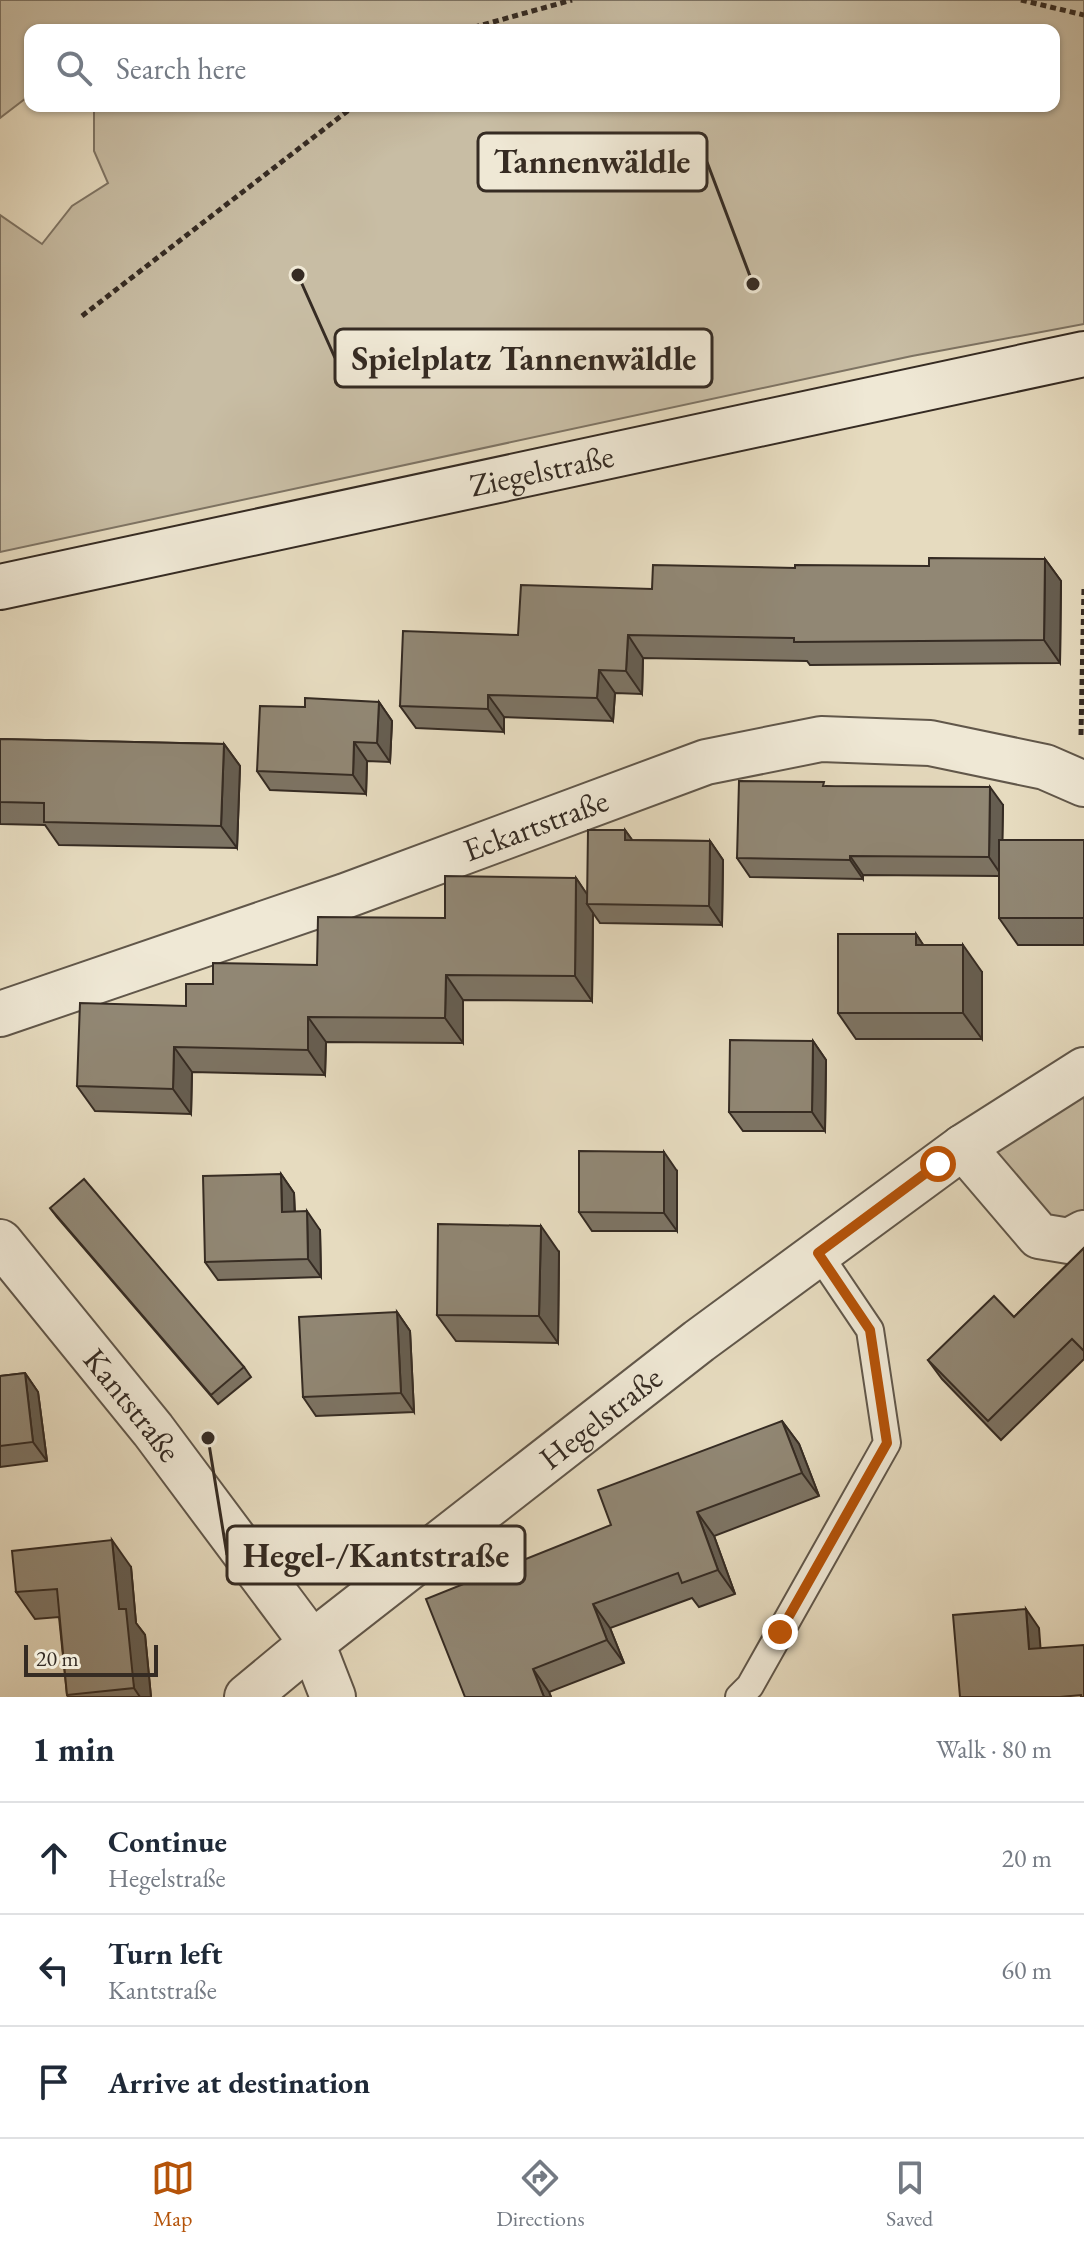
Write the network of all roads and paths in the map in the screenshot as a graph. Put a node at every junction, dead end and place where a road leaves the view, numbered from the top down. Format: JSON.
{"nodes":[{"id":1,"x":572,"y":0,"type":"edge"},
{"id":2,"x":1021,"y":0,"type":"edge"},
{"id":3,"x":1084,"y":15,"type":"edge"},
{"id":4,"x":486,"y":24,"type":"edge"},
{"id":5,"x":346,"y":112,"type":"edge"},
{"id":6,"x":82,"y":316,"type":"dead end"},
{"id":7,"x":1084,"y":354,"type":"edge"},
{"id":8,"x":0,"y":587,"type":"edge"},
{"id":9,"x":1084,"y":588,"type":"edge"},
{"id":10,"x":1082,"y":783,"type":"edge"},
{"id":11,"x":0,"y":1014,"type":"edge"},
{"id":12,"x":1084,"y":1070,"type":"edge"},
{"id":13,"x":963,"y":1147,"type":"junction"},
{"id":14,"x":1084,"y":1233,"type":"edge"},
{"id":15,"x":0,"y":1242,"type":"edge"},
{"id":16,"x":818,"y":1253,"type":"junction"},
{"id":17,"x":312,"y":1643,"type":"junction"},
{"id":18,"x":247,"y":1697,"type":"edge"},
{"id":19,"x":333,"y":1697,"type":"edge"},
{"id":20,"x":739,"y":1697,"type":"edge"}],
"edges":[{"from":1,"to":4,"type":"path"},
{"from":2,"to":3,"type":"path"},
{"from":5,"to":6,"type":"path"},
{"from":7,"to":8,"type":"street","name":"Ziegelstraße"},
{"from":9,"to":10,"type":"path"},
{"from":10,"to":11,"type":"street","name":"Eckartstraße"},
{"from":12,"to":13,"type":"street","name":"Hegelstraße"},
{"from":13,"to":14,"type":"street"},
{"from":13,"to":16,"type":"street","name":"Hegelstraße"},
{"from":15,"to":17,"type":"street","name":"Kantstraße"},
{"from":16,"to":17,"type":"street","name":"Hegelstraße"},
{"from":16,"to":20,"type":"lane"},
{"from":17,"to":18,"type":"street","name":"Hegelstraße"},
{"from":17,"to":19,"type":"street","name":"Kantstraße"}]}
